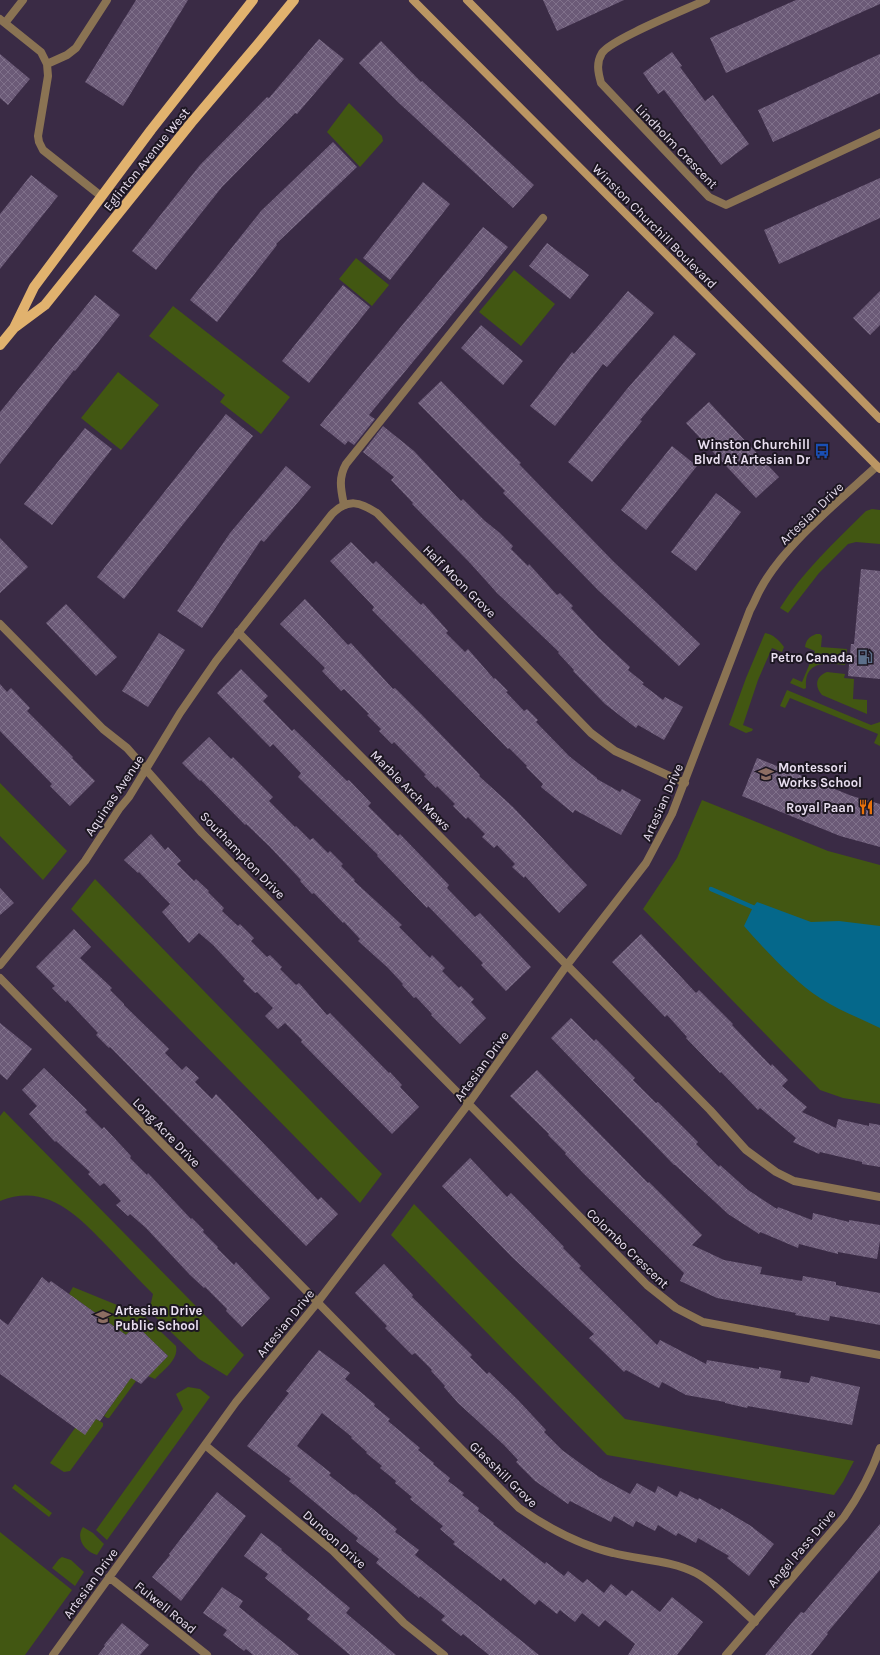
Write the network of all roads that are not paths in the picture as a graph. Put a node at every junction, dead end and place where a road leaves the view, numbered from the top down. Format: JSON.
{"nodes":[{"id":1,"x":23,"y":0,"type":"edge"},
{"id":2,"x":107,"y":0,"type":"edge"},
{"id":3,"x":252,"y":0,"type":"edge"},
{"id":4,"x":294,"y":0,"type":"edge"},
{"id":5,"x":413,"y":0,"type":"edge"},
{"id":6,"x":467,"y":0,"type":"edge"},
{"id":7,"x":706,"y":0,"type":"edge"},
{"id":8,"x":2,"y":21,"type":"edge"},
{"id":9,"x":47,"y":64,"type":"junction"},
{"id":10,"x":880,"y":133,"type":"edge"},
{"id":11,"x":101,"y":196,"type":"junction"},
{"id":12,"x":543,"y":218,"type":"dead end"},
{"id":13,"x":14,"y":328,"type":"junction"},
{"id":14,"x":0,"y":345,"type":"edge"},
{"id":15,"x":880,"y":419,"type":"edge"},
{"id":16,"x":879,"y":466,"type":"edge"},
{"id":17,"x":344,"y":505,"type":"junction"},
{"id":18,"x":0,"y":624,"type":"edge"},
{"id":19,"x":238,"y":632,"type":"junction"},
{"id":20,"x":146,"y":770,"type":"junction"},
{"id":21,"x":685,"y":783,"type":"junction"},
{"id":22,"x":0,"y":965,"type":"edge"},
{"id":23,"x":567,"y":965,"type":"junction"},
{"id":24,"x":0,"y":978,"type":"edge"},
{"id":25,"x":469,"y":1103,"type":"junction"},
{"id":26,"x":880,"y":1197,"type":"edge"},
{"id":27,"x":317,"y":1303,"type":"junction"},
{"id":28,"x":880,"y":1355,"type":"edge"},
{"id":29,"x":205,"y":1445,"type":"junction"},
{"id":30,"x":880,"y":1448,"type":"edge"},
{"id":31,"x":109,"y":1577,"type":"junction"},
{"id":32,"x":755,"y":1622,"type":"junction"},
{"id":33,"x":53,"y":1655,"type":"edge"},
{"id":34,"x":207,"y":1655,"type":"edge"},
{"id":35,"x":444,"y":1655,"type":"edge"},
{"id":36,"x":726,"y":1655,"type":"edge"}],
"edges":[{"from":1,"to":8,"type":"street"},
{"from":2,"to":9,"type":"street"},
{"from":3,"to":11,"type":"main road","name":"Eglinton Avenue West"},
{"from":4,"to":13,"type":"main road","name":"Eglinton Avenue West"},
{"from":5,"to":16,"type":"main road","name":"Winston Churchill Boulevard"},
{"from":6,"to":15,"type":"main road","name":"Winston Churchill Boulevard"},
{"from":7,"to":10,"type":"street","name":"Lindholm Crescent"},
{"from":8,"to":9,"type":"street"},
{"from":9,"to":11,"type":"street"},
{"from":11,"to":13,"type":"main road","name":"Eglinton Avenue West"},
{"from":12,"to":17,"type":"street"},
{"from":13,"to":14,"type":"main road","name":"Eglinton Avenue West"},
{"from":16,"to":21,"type":"street","name":"Artesian Drive"},
{"from":17,"to":19,"type":"street"},
{"from":17,"to":21,"type":"street","name":"Half Moon Grove"},
{"from":18,"to":20,"type":"street","name":"Southampton Drive"},
{"from":19,"to":20,"type":"street","name":"Aquinas Avenue"},
{"from":19,"to":23,"type":"street","name":"Marble Arch Mews"},
{"from":20,"to":22,"type":"street","name":"Aquinas Avenue"},
{"from":20,"to":25,"type":"street","name":"Southampton Drive"},
{"from":21,"to":23,"type":"street","name":"Artesian Drive"},
{"from":23,"to":25,"type":"street","name":"Artesian Drive"},
{"from":23,"to":26,"type":"street"},
{"from":24,"to":27,"type":"street","name":"Long Acre Drive"},
{"from":25,"to":27,"type":"street","name":"Artesian Drive"},
{"from":25,"to":28,"type":"street","name":"Colombo Crescent"},
{"from":27,"to":29,"type":"street","name":"Artesian Drive"},
{"from":27,"to":32,"type":"street","name":"Glasshill Grove"},
{"from":29,"to":31,"type":"street","name":"Artesian Drive"},
{"from":29,"to":35,"type":"street","name":"Dunoon Drive"},
{"from":30,"to":32,"type":"street","name":"Angel Pass Drive"},
{"from":31,"to":33,"type":"street","name":"Artesian Drive"},
{"from":31,"to":34,"type":"street","name":"Fulwell Road"},
{"from":32,"to":36,"type":"street","name":"Angel Pass Drive"}]}
